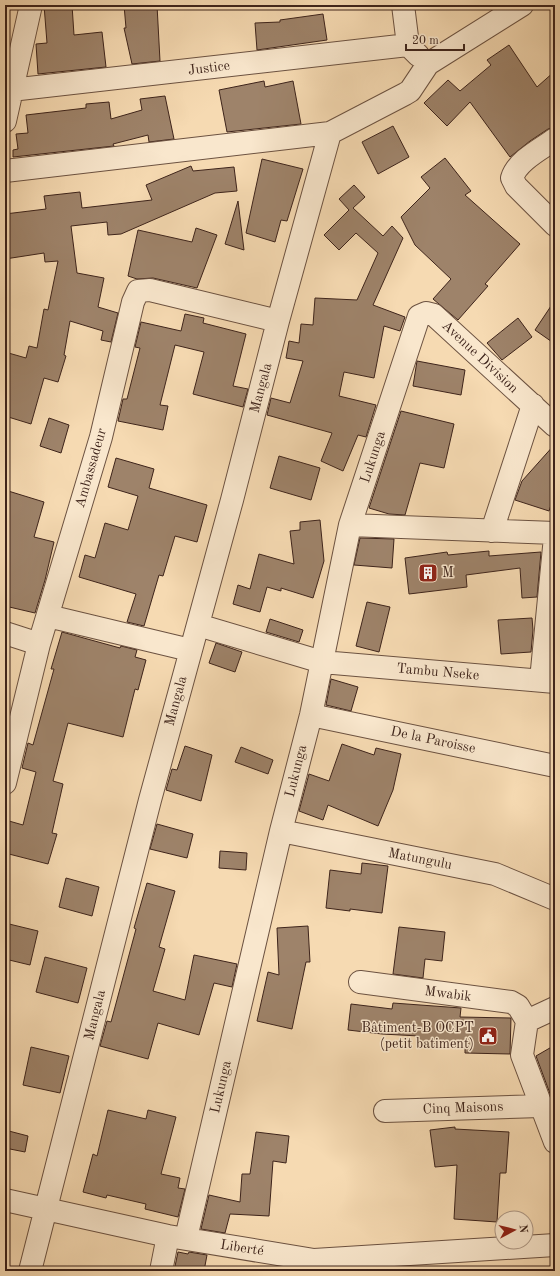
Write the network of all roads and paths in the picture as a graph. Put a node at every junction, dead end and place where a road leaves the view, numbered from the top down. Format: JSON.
{"nodes":[{"id":1,"x":31,"y":5,"type":"edge"},
{"id":2,"x":403,"y":5,"type":"edge"},
{"id":3,"x":522,"y":5,"type":"edge"},
{"id":4,"x":408,"y":45,"type":"junction"},
{"id":5,"x":428,"y":64,"type":"junction"},
{"id":6,"x":11,"y":90,"type":"junction"},
{"id":7,"x":5,"y":121,"type":"edge"},
{"id":8,"x":330,"y":133,"type":"junction"},
{"id":9,"x":555,"y":139,"type":"edge"},
{"id":10,"x":5,"y":171,"type":"edge"},
{"id":11,"x":555,"y":225,"type":"edge"},
{"id":12,"x":426,"y":313,"type":"joint"},
{"id":13,"x":278,"y":321,"type":"junction"},
{"id":14,"x":533,"y":405,"type":"junction"},
{"id":15,"x":555,"y":426,"type":"edge"},
{"id":16,"x":350,"y":525,"type":"junction"},
{"id":17,"x":492,"y":531,"type":"junction"},
{"id":18,"x":555,"y":533,"type":"edge"},
{"id":19,"x":555,"y":537,"type":"edge"},
{"id":20,"x":48,"y":616,"type":"junction"},
{"id":21,"x":198,"y":625,"type":"junction"},
{"id":22,"x":5,"y":633,"type":"edge"},
{"id":23,"x":39,"y":644,"type":"junction"},
{"id":24,"x":190,"y":650,"type":"junction"},
{"id":25,"x":322,"y":662,"type":"junction"},
{"id":26,"x":548,"y":681,"type":"edge"},
{"id":27,"x":311,"y":714,"type":"junction"},
{"id":28,"x":555,"y":766,"type":"edge"},
{"id":29,"x":5,"y":783,"type":"edge"},
{"id":30,"x":281,"y":831,"type":"junction"},
{"id":31,"x":555,"y":899,"type":"edge"},
{"id":32,"x":360,"y":982,"type":"dead end"},
{"id":33,"x":555,"y":1008,"type":"edge"},
{"id":34,"x":527,"y":1021,"type":"junction"},
{"id":35,"x":541,"y":1106,"type":"junction"},
{"id":36,"x":385,"y":1111,"type":"dead end"},
{"id":37,"x":555,"y":1142,"type":"edge"},
{"id":38,"x":5,"y":1200,"type":"edge"},
{"id":39,"x":46,"y":1209,"type":"junction"},
{"id":40,"x":177,"y":1237,"type":"junction"},
{"id":41,"x":555,"y":1245,"type":"edge"},
{"id":42,"x":313,"y":1265,"type":"edge"},
{"id":43,"x":30,"y":1271,"type":"edge"},
{"id":44,"x":161,"y":1271,"type":"edge"}],
"edges":[{"from":1,"to":6,"type":"street"},
{"from":2,"to":4,"type":"street"},
{"from":3,"to":5,"type":"street"},
{"from":4,"to":5,"type":"street"},
{"from":4,"to":6,"type":"street","name":"Justice"},
{"from":5,"to":8,"type":"street"},
{"from":6,"to":7,"type":"street"},
{"from":8,"to":10,"type":"street"},
{"from":8,"to":13,"type":"street","name":"Mangala"},
{"from":9,"to":11,"type":"street"},
{"from":12,"to":14,"type":"street","name":"Avenue Division"},
{"from":12,"to":16,"type":"street","name":"Lukunga"},
{"from":13,"to":20,"type":"street","name":"Ambassadeur"},
{"from":13,"to":21,"type":"street","name":"Mangala"},
{"from":14,"to":15,"type":"street","name":"Avenue Division"},
{"from":14,"to":17,"type":"street"},
{"from":16,"to":17,"type":"street"},
{"from":16,"to":25,"type":"street","name":"Lukunga"},
{"from":17,"to":18,"type":"street"},
{"from":19,"to":26,"type":"street"},
{"from":20,"to":23,"type":"street","name":"Ambassadeur"},
{"from":20,"to":24,"type":"street"},
{"from":21,"to":24,"type":"street","name":"Mangala"},
{"from":21,"to":25,"type":"street","name":"Tambu Nseke"},
{"from":22,"to":23,"type":"street"},
{"from":23,"to":29,"type":"street","name":"Ambassadeur"},
{"from":24,"to":39,"type":"street","name":"Mangala"},
{"from":25,"to":26,"type":"street","name":"Tambu Nseke"},
{"from":25,"to":27,"type":"street","name":"Lukunga"},
{"from":27,"to":28,"type":"street","name":"De la Paroisse"},
{"from":27,"to":30,"type":"street","name":"Lukunga"},
{"from":30,"to":31,"type":"street","name":"Matungulu"},
{"from":30,"to":40,"type":"street","name":"Lukunga"},
{"from":32,"to":34,"type":"street","name":"Mwabik"},
{"from":33,"to":34,"type":"street"},
{"from":34,"to":35,"type":"street"},
{"from":35,"to":36,"type":"street","name":"Cinq Maisons"},
{"from":35,"to":37,"type":"street"},
{"from":38,"to":39,"type":"street","name":"Liberté"},
{"from":39,"to":40,"type":"street","name":"Liberté"},
{"from":39,"to":43,"type":"street","name":"Mangala"},
{"from":40,"to":42,"type":"street","name":"Liberté"},
{"from":40,"to":44,"type":"street","name":"Lukunga"},
{"from":41,"to":42,"type":"street","name":"Liberté"}]}
